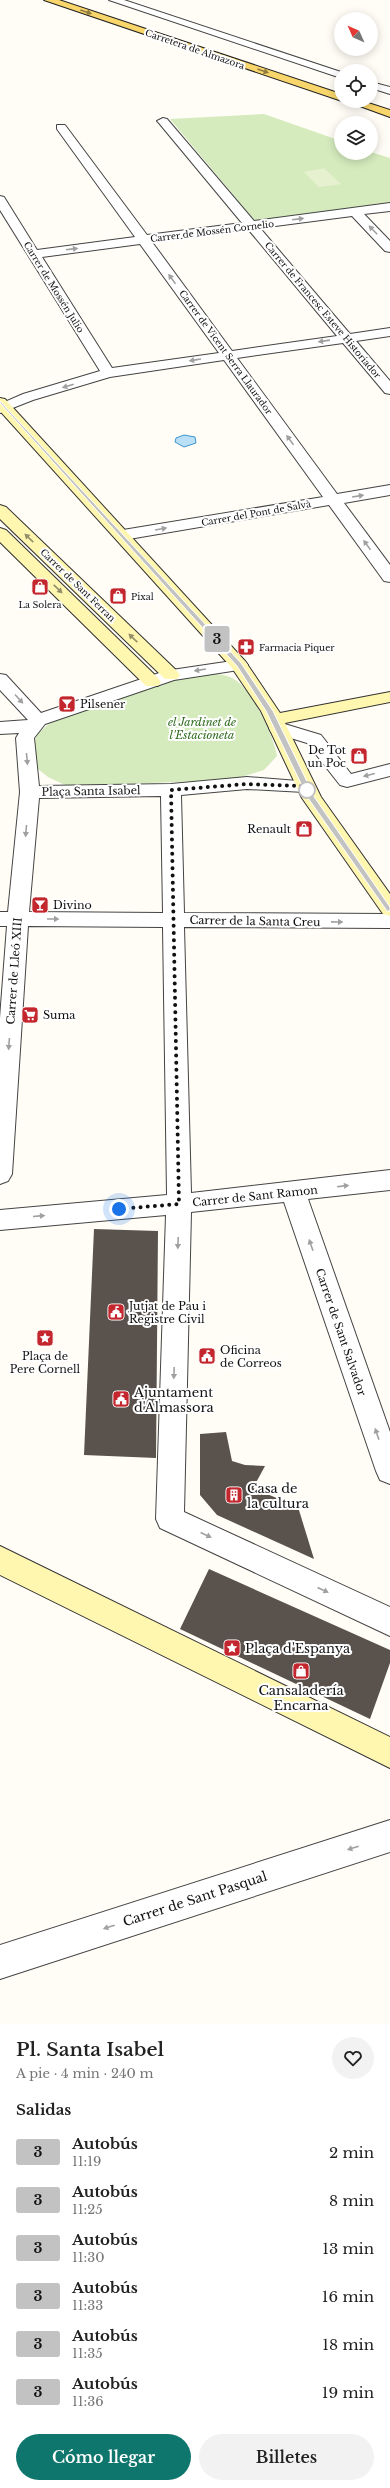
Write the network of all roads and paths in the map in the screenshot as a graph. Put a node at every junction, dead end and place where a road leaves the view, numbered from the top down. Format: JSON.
{"nodes":[{"id":1,"x":49,"y":0,"type":"edge"},
{"id":2,"x":78,"y":0,"type":"edge"},
{"id":3,"x":114,"y":0,"type":"edge"},
{"id":4,"x":334,"y":73,"type":"edge"},
{"id":5,"x":334,"y":86,"type":"edge"},
{"id":6,"x":378,"y":88,"type":"edge"},
{"id":7,"x":390,"y":92,"type":"edge"},
{"id":8,"x":334,"y":96,"type":"edge"},
{"id":9,"x":378,"y":100,"type":"edge"},
{"id":10,"x":390,"y":104,"type":"edge"},
{"id":11,"x":372,"y":108,"type":"edge"},
{"id":12,"x":390,"y":114,"type":"edge"},
{"id":13,"x":163,"y":121,"type":"dead end"},
{"id":14,"x":61,"y":127,"type":"dead end"},
{"id":15,"x":0,"y":200,"type":"edge"},
{"id":16,"x":390,"y":207,"type":"edge"},
{"id":17,"x":355,"y":212,"type":"junction"},
{"id":18,"x":251,"y":225,"type":"junction"},
{"id":19,"x":143,"y":240,"type":"junction"},
{"id":20,"x":390,"y":248,"type":"edge"},
{"id":21,"x":33,"y":254,"type":"junction"},
{"id":22,"x":390,"y":332,"type":"edge"},
{"id":23,"x":346,"y":338,"type":"junction"},
{"id":24,"x":228,"y":355,"type":"junction"},
{"id":25,"x":108,"y":373,"type":"junction"},
{"id":26,"x":390,"y":390,"type":"edge"},
{"id":27,"x":2,"y":407,"type":"edge"},
{"id":28,"x":390,"y":490,"type":"edge"},
{"id":29,"x":334,"y":500,"type":"junction"},
{"id":30,"x":0,"y":510,"type":"edge"},
{"id":31,"x":0,"y":533,"type":"edge"},
{"id":32,"x":122,"y":535,"type":"junction"},
{"id":33,"x":390,"y":577,"type":"edge"},
{"id":34,"x":155,"y":660,"type":"junction"},
{"id":35,"x":239,"y":665,"type":"junction"},
{"id":36,"x":136,"y":667,"type":"junction"},
{"id":37,"x":171,"y":675,"type":"junction"},
{"id":38,"x":0,"y":678,"type":"edge"},
{"id":39,"x":152,"y":682,"type":"junction"},
{"id":40,"x":390,"y":697,"type":"edge"},
{"id":41,"x":390,"y":705,"type":"edge"},
{"id":42,"x":34,"y":723,"type":"junction"},
{"id":43,"x":276,"y":724,"type":"junction"},
{"id":44,"x":0,"y":728,"type":"edge"},
{"id":45,"x":390,"y":770,"type":"edge"},
{"id":46,"x":301,"y":778,"type":"junction"},
{"id":47,"x":171,"y":790,"type":"junction"},
{"id":48,"x":30,"y":792,"type":"junction"},
{"id":49,"x":390,"y":909,"type":"edge"},
{"id":50,"x":9,"y":919,"type":"edge"},
{"id":51,"x":172,"y":920,"type":"junction"},
{"id":52,"x":390,"y":921,"type":"edge"},
{"id":53,"x":0,"y":1174,"type":"edge"},
{"id":54,"x":390,"y":1180,"type":"edge"},
{"id":55,"x":293,"y":1192,"type":"junction"},
{"id":56,"x":179,"y":1204,"type":"junction"},
{"id":57,"x":0,"y":1220,"type":"edge"},
{"id":58,"x":390,"y":1471,"type":"edge"},
{"id":59,"x":0,"y":1560,"type":"edge"},
{"id":60,"x":390,"y":1622,"type":"edge"},
{"id":61,"x":390,"y":1753,"type":"edge"},
{"id":62,"x":390,"y":1836,"type":"edge"},
{"id":63,"x":0,"y":1962,"type":"edge"}],
"edges":[{"from":1,"to":8,"type":"main road","name":"Carretera de Almazora","one_way":true},
{"from":2,"to":5,"type":"main road","name":"Carretera de Almazora"},
{"from":3,"to":4,"type":"street"},
{"from":6,"to":7,"type":"street"},
{"from":9,"to":10,"type":"main road"},
{"from":11,"to":12,"type":"main road"},
{"from":13,"to":18,"type":"street","name":"Carrer de Francesc Esteve Historiador"},
{"from":14,"to":19,"type":"street","name":"Carrer de Vicent Serra Llaurador"},
{"from":15,"to":21,"type":"street","name":"Carrer de Mossén Julio"},
{"from":16,"to":17,"type":"street","name":"Carrer de Mossén Cornelio"},
{"from":18,"to":17,"type":"street","name":"Carrer de Mossén Cornelio","one_way":true},
{"from":20,"to":17,"type":"street","one_way":true},
{"from":18,"to":19,"type":"street","name":"Carrer de Mossén Cornelio"},
{"from":18,"to":23,"type":"street","name":"Carrer de Francesc Esteve Historiador"},
{"from":21,"to":19,"type":"street","name":"Carrer de Mossén Cornelio","one_way":true},
{"from":24,"to":19,"type":"street","name":"Carrer de Vicent Serra Llaurador","one_way":true},
{"from":21,"to":25,"type":"street","name":"Carrer de Mossén Julio"},
{"from":22,"to":23,"type":"street"},
{"from":23,"to":24,"type":"street","one_way":true},
{"from":23,"to":26,"type":"street","name":"Carrer de Francesc Esteve Historiador"},
{"from":24,"to":25,"type":"street","one_way":true},
{"from":29,"to":24,"type":"street","name":"Carrer de Vicent Serra Llaurador","one_way":true},
{"from":25,"to":27,"type":"street","one_way":true},
{"from":27,"to":32,"type":"street"},
{"from":29,"to":28,"type":"street","name":"Carrer del Pont de Salvà","one_way":true},
{"from":32,"to":29,"type":"street","name":"Carrer del Pont de Salvà","one_way":true},
{"from":33,"to":29,"type":"street","name":"Carrer de Vicent Serra Llaurador","one_way":true},
{"from":34,"to":30,"type":"street","name":"Carrer de Sant Ferran","one_way":true},
{"from":31,"to":36,"type":"street","name":"Carrer de Sant Ferran","one_way":true},
{"from":32,"to":35,"type":"street"},
{"from":34,"to":36,"type":"street"},
{"from":34,"to":37,"type":"street","name":"Carrer de Sant Ferran"},
{"from":35,"to":37,"type":"street","one_way":true},
{"from":35,"to":43,"type":"street"},
{"from":36,"to":39,"type":"street","name":"Carrer de Sant Ferran"},
{"from":37,"to":39,"type":"street"},
{"from":38,"to":42,"type":"street","one_way":true},
{"from":39,"to":42,"type":"street"},
{"from":40,"to":43,"type":"street"},
{"from":41,"to":43,"type":"street"},
{"from":42,"to":44,"type":"street"},
{"from":42,"to":48,"type":"street","name":"Plaça Santa Isabel","one_way":true},
{"from":45,"to":43,"type":"street","one_way":true},
{"from":43,"to":46,"type":"street"},
{"from":46,"to":47,"type":"street","name":"Plaça Santa Isabel"},
{"from":46,"to":49,"type":"street"},
{"from":47,"to":48,"type":"street","name":"Plaça Santa Isabel"},
{"from":47,"to":51,"type":"street"},
{"from":48,"to":50,"type":"street","name":"Carrer de Lleó XIII","one_way":true},
{"from":50,"to":51,"type":"street","name":"Carrer de la Santa Creu","one_way":true},
{"from":50,"to":53,"type":"street","name":"Carrer de Lleó XIII","one_way":true},
{"from":51,"to":52,"type":"street","name":"Carrer de la Santa Creu","one_way":true},
{"from":51,"to":56,"type":"street"},
{"from":55,"to":54,"type":"street","name":"Carrer de Sant Ramon","one_way":true},
{"from":55,"to":56,"type":"street","name":"Carrer de Sant Ramon"},
{"from":58,"to":55,"type":"street","name":"Carrer de Sant Salvador","one_way":true},
{"from":57,"to":56,"type":"street","name":"Carrer de Sant Ramon","one_way":true},
{"from":56,"to":60,"type":"street","one_way":true},
{"from":59,"to":61,"type":"street"},
{"from":62,"to":63,"type":"street","name":"Carrer de Sant Pasqual","one_way":true}]}
